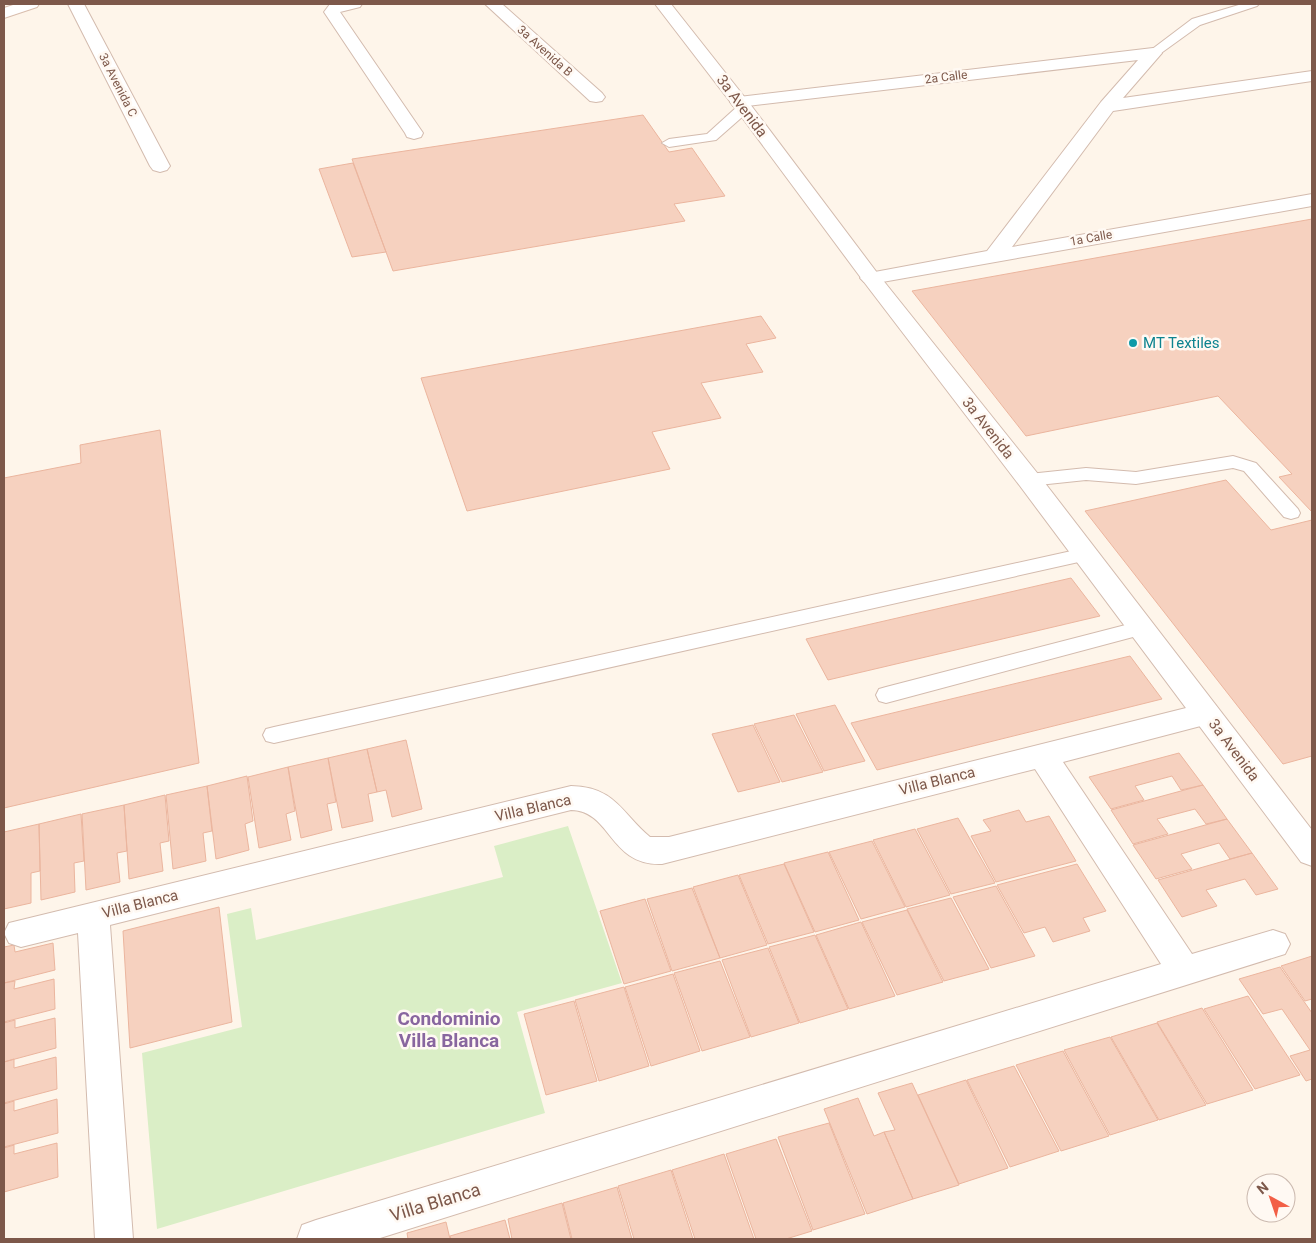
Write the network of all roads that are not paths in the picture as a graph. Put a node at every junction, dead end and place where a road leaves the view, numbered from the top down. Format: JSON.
{"nodes":[{"id":1,"x":31,"y":4,"type":"edge"},
{"id":2,"x":76,"y":4,"type":"edge"},
{"id":3,"x":354,"y":4,"type":"edge"},
{"id":4,"x":493,"y":4,"type":"edge"},
{"id":5,"x":662,"y":4,"type":"edge"},
{"id":6,"x":1253,"y":4,"type":"edge"},
{"id":7,"x":4,"y":13,"type":"edge"},
{"id":8,"x":1153,"y":52,"type":"junction"},
{"id":9,"x":1312,"y":76,"type":"edge"},
{"id":10,"x":596,"y":97,"type":"dead end"},
{"id":11,"x":741,"y":105,"type":"junction"},
{"id":12,"x":1107,"y":106,"type":"junction"},
{"id":13,"x":414,"y":133,"type":"dead end"},
{"id":14,"x":669,"y":143,"type":"dead end"},
{"id":15,"x":160,"y":166,"type":"dead end"},
{"id":16,"x":1312,"y":200,"type":"edge"},
{"id":17,"x":995,"y":255,"type":"junction"},
{"id":18,"x":871,"y":278,"type":"junction"},
{"id":19,"x":1029,"y":480,"type":"junction"},
{"id":20,"x":1292,"y":513,"type":"dead end"},
{"id":21,"x":1085,"y":554,"type":"junction"},
{"id":22,"x":1141,"y":628,"type":"junction"},
{"id":23,"x":886,"y":695,"type":"dead end"},
{"id":24,"x":1206,"y":714,"type":"junction"},
{"id":25,"x":274,"y":735,"type":"dead end"},
{"id":26,"x":1042,"y":755,"type":"junction"},
{"id":27,"x":1312,"y":853,"type":"edge"},
{"id":28,"x":93,"y":915,"type":"junction"},
{"id":29,"x":21,"y":933,"type":"dead end"},
{"id":30,"x":1273,"y":944,"type":"dead end"},
{"id":31,"x":1184,"y":970,"type":"junction"},
{"id":32,"x":114,"y":1239,"type":"edge"},
{"id":33,"x":316,"y":1239,"type":"edge"}],
"edges":[{"from":1,"to":7,"type":"street"},
{"from":2,"to":15,"type":"street","name":"3a Avenida C"},
{"from":3,"to":13,"type":"street"},
{"from":4,"to":10,"type":"street","name":"3a Avenida B"},
{"from":5,"to":11,"type":"street","name":"3a Avenida"},
{"from":6,"to":8,"type":"lane"},
{"from":8,"to":11,"type":"street","name":"2a Calle"},
{"from":8,"to":12,"type":"street"},
{"from":9,"to":12,"type":"street"},
{"from":11,"to":14,"type":"lane"},
{"from":11,"to":18,"type":"street","name":"3a Avenida"},
{"from":12,"to":17,"type":"street"},
{"from":16,"to":17,"type":"street","name":"1a Calle"},
{"from":17,"to":18,"type":"street","name":"1a Calle"},
{"from":18,"to":19,"type":"street","name":"3a Avenida"},
{"from":19,"to":20,"type":"lane"},
{"from":19,"to":21,"type":"street","name":"3a Avenida"},
{"from":21,"to":22,"type":"street","name":"3a Avenida"},
{"from":21,"to":25,"type":"lane"},
{"from":22,"to":23,"type":"lane"},
{"from":22,"to":24,"type":"street","name":"3a Avenida"},
{"from":24,"to":26,"type":"street","name":"Villa Blanca"},
{"from":24,"to":27,"type":"street","name":"3a Avenida"},
{"from":26,"to":28,"type":"street","name":"Villa Blanca"},
{"from":26,"to":31,"type":"street"},
{"from":28,"to":29,"type":"street","name":"Villa Blanca"},
{"from":28,"to":32,"type":"street","name":"Villa Blanca"},
{"from":30,"to":31,"type":"street","name":"Villa Blanca"},
{"from":31,"to":33,"type":"street","name":"Villa Blanca"}]}
